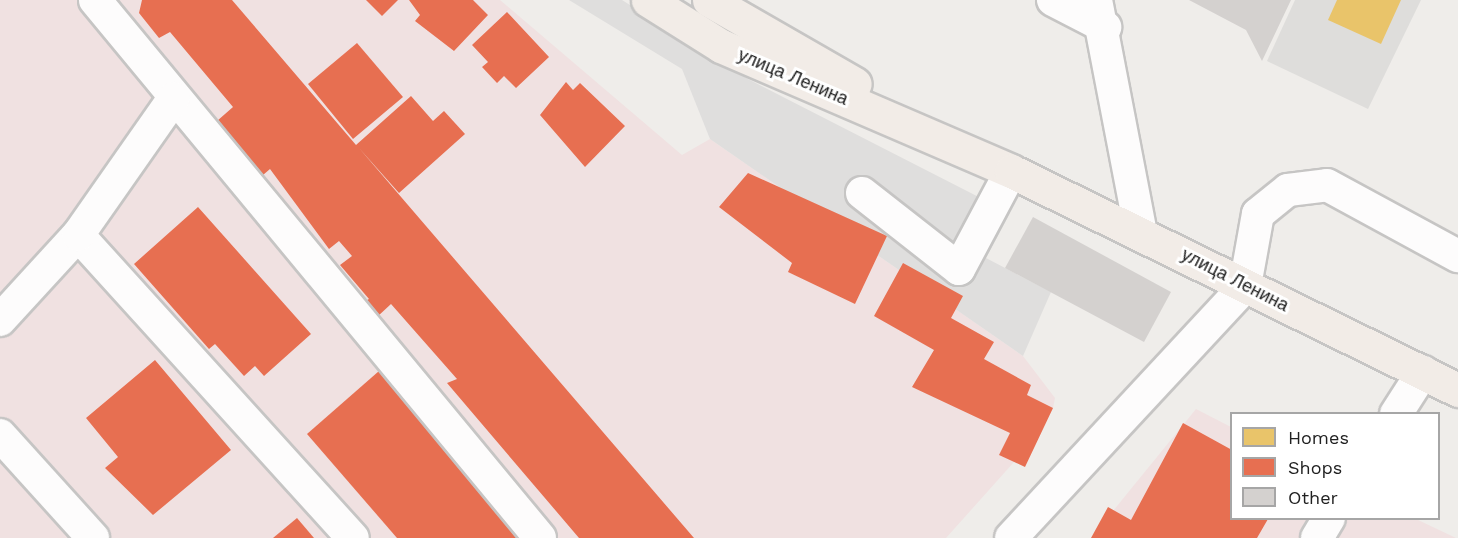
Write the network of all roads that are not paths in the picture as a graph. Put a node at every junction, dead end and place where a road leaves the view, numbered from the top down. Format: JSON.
{"nodes":[{"id":1,"x":95,"y":0,"type":"edge"},
{"id":2,"x":648,"y":0,"type":"edge"},
{"id":3,"x":1053,"y":0,"type":"edge"},
{"id":4,"x":720,"y":4,"type":"edge"},
{"id":5,"x":1101,"y":14,"type":"edge"},
{"id":6,"x":174,"y":98,"type":"junction"},
{"id":7,"x":1011,"y":171,"type":"junction"},
{"id":8,"x":862,"y":193,"type":"dead end"},
{"id":9,"x":1141,"y":233,"type":"junction"},
{"id":10,"x":78,"y":235,"type":"junction"},
{"id":11,"x":1458,"y":256,"type":"edge"},
{"id":12,"x":1245,"y":286,"type":"junction"},
{"id":13,"x":0,"y":320,"type":"edge"},
{"id":14,"x":1423,"y":372,"type":"junction"},
{"id":15,"x":1458,"y":390,"type":"edge"},
{"id":16,"x":1397,"y":412,"type":"edge"},
{"id":17,"x":0,"y":435,"type":"edge"},
{"id":18,"x":1328,"y":520,"type":"edge"},
{"id":19,"x":93,"y":538,"type":"edge"},
{"id":20,"x":353,"y":538,"type":"edge"},
{"id":21,"x":540,"y":538,"type":"edge"},
{"id":22,"x":1011,"y":538,"type":"edge"},
{"id":23,"x":1317,"y":538,"type":"edge"}],
"edges":[{"from":1,"to":6,"type":"street"},
{"from":2,"to":7,"type":"main road","name":"улица Ленина"},
{"from":3,"to":5,"type":"street"},
{"from":4,"to":7,"type":"main road","name":"улица Ленина"},
{"from":5,"to":9,"type":"street"},
{"from":6,"to":10,"type":"street"},
{"from":6,"to":21,"type":"street"},
{"from":7,"to":8,"type":"street"},
{"from":7,"to":9,"type":"main road","name":"улица Ленина"},
{"from":9,"to":12,"type":"main road","name":"улица Ленина"},
{"from":10,"to":13,"type":"street"},
{"from":10,"to":20,"type":"street"},
{"from":11,"to":12,"type":"street"},
{"from":12,"to":14,"type":"main road","name":"улица Ленина"},
{"from":12,"to":22,"type":"street"},
{"from":14,"to":15,"type":"main road","name":"улица Ленина"},
{"from":14,"to":16,"type":"street"},
{"from":17,"to":19,"type":"street"},
{"from":18,"to":23,"type":"street"}]}
